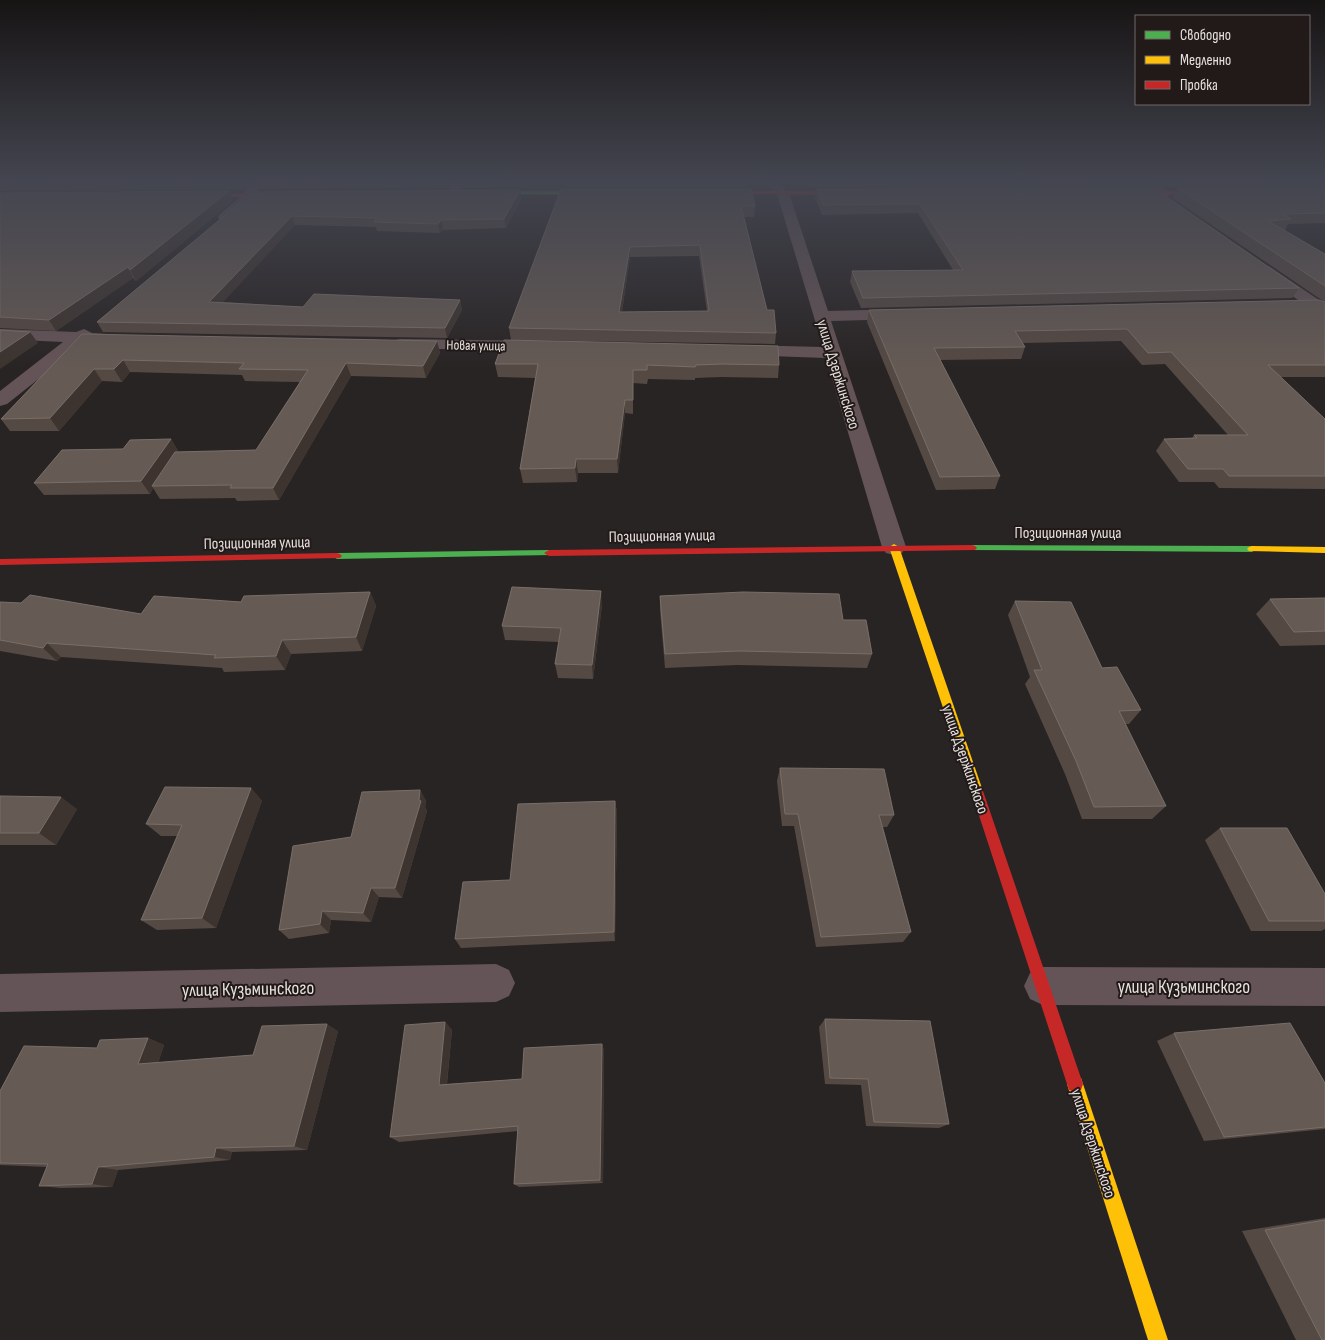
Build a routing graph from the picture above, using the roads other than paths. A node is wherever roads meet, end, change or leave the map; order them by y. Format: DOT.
graph roads {
  1 [pos="796,244"];
  2 [pos="1251,260"];
  3 [pos="1285,306"];
  4 [pos="1320,308"];
  5 [pos="919,314"];
  6 [pos="821,316"];
  7 [pos="101,320"];
  8 [pos="0,334"];
  9 [pos="79,339"];
  10 [pos="128,339"];
  11 [pos="388,344"];
  12 [pos="557,346"];
  13 [pos="725,350"];
  14 [pos="832,353"];
  15 [pos="0,400"];
  16 [pos="894,547"];
  17 [pos="1325,550"];
  18 [pos="0,562"];
  19 [pos="496,983"];
  20 [pos="1043,986"];
  21 [pos="1325,987"];
  22 [pos="0,993"];
  23 [pos="1158,1340"];
  1 -- 6 [label="street, улица Дзержинского"];
  2 -- 4 [label="street"];
  3 -- 4 [label="street"];
  5 -- 6 [label="street"];
  6 -- 14 [label="street, улица Дзержинского"];
  7 -- 9 [label="street"];
  8 -- 9 [label="street"];
  9 -- 10 [label="street"];
  9 -- 15 [label="street"];
  11 -- 12 [label="street, Новая улица"];
  13 -- 14 [label="street"];
  14 -- 16 [label="street, улица Дзержинского"];
  16 -- 17 [label="street, Позиционная улица"];
  16 -- 18 [label="street, Позиционная улица"];
  16 -- 20 [label="street, улица Дзержинского"];
  19 -- 22 [label="street, улица Кузьминского"];
  20 -- 21 [label="street, улица Кузьминского"];
  20 -- 23 [label="street, улица Дзержинского"];
}
